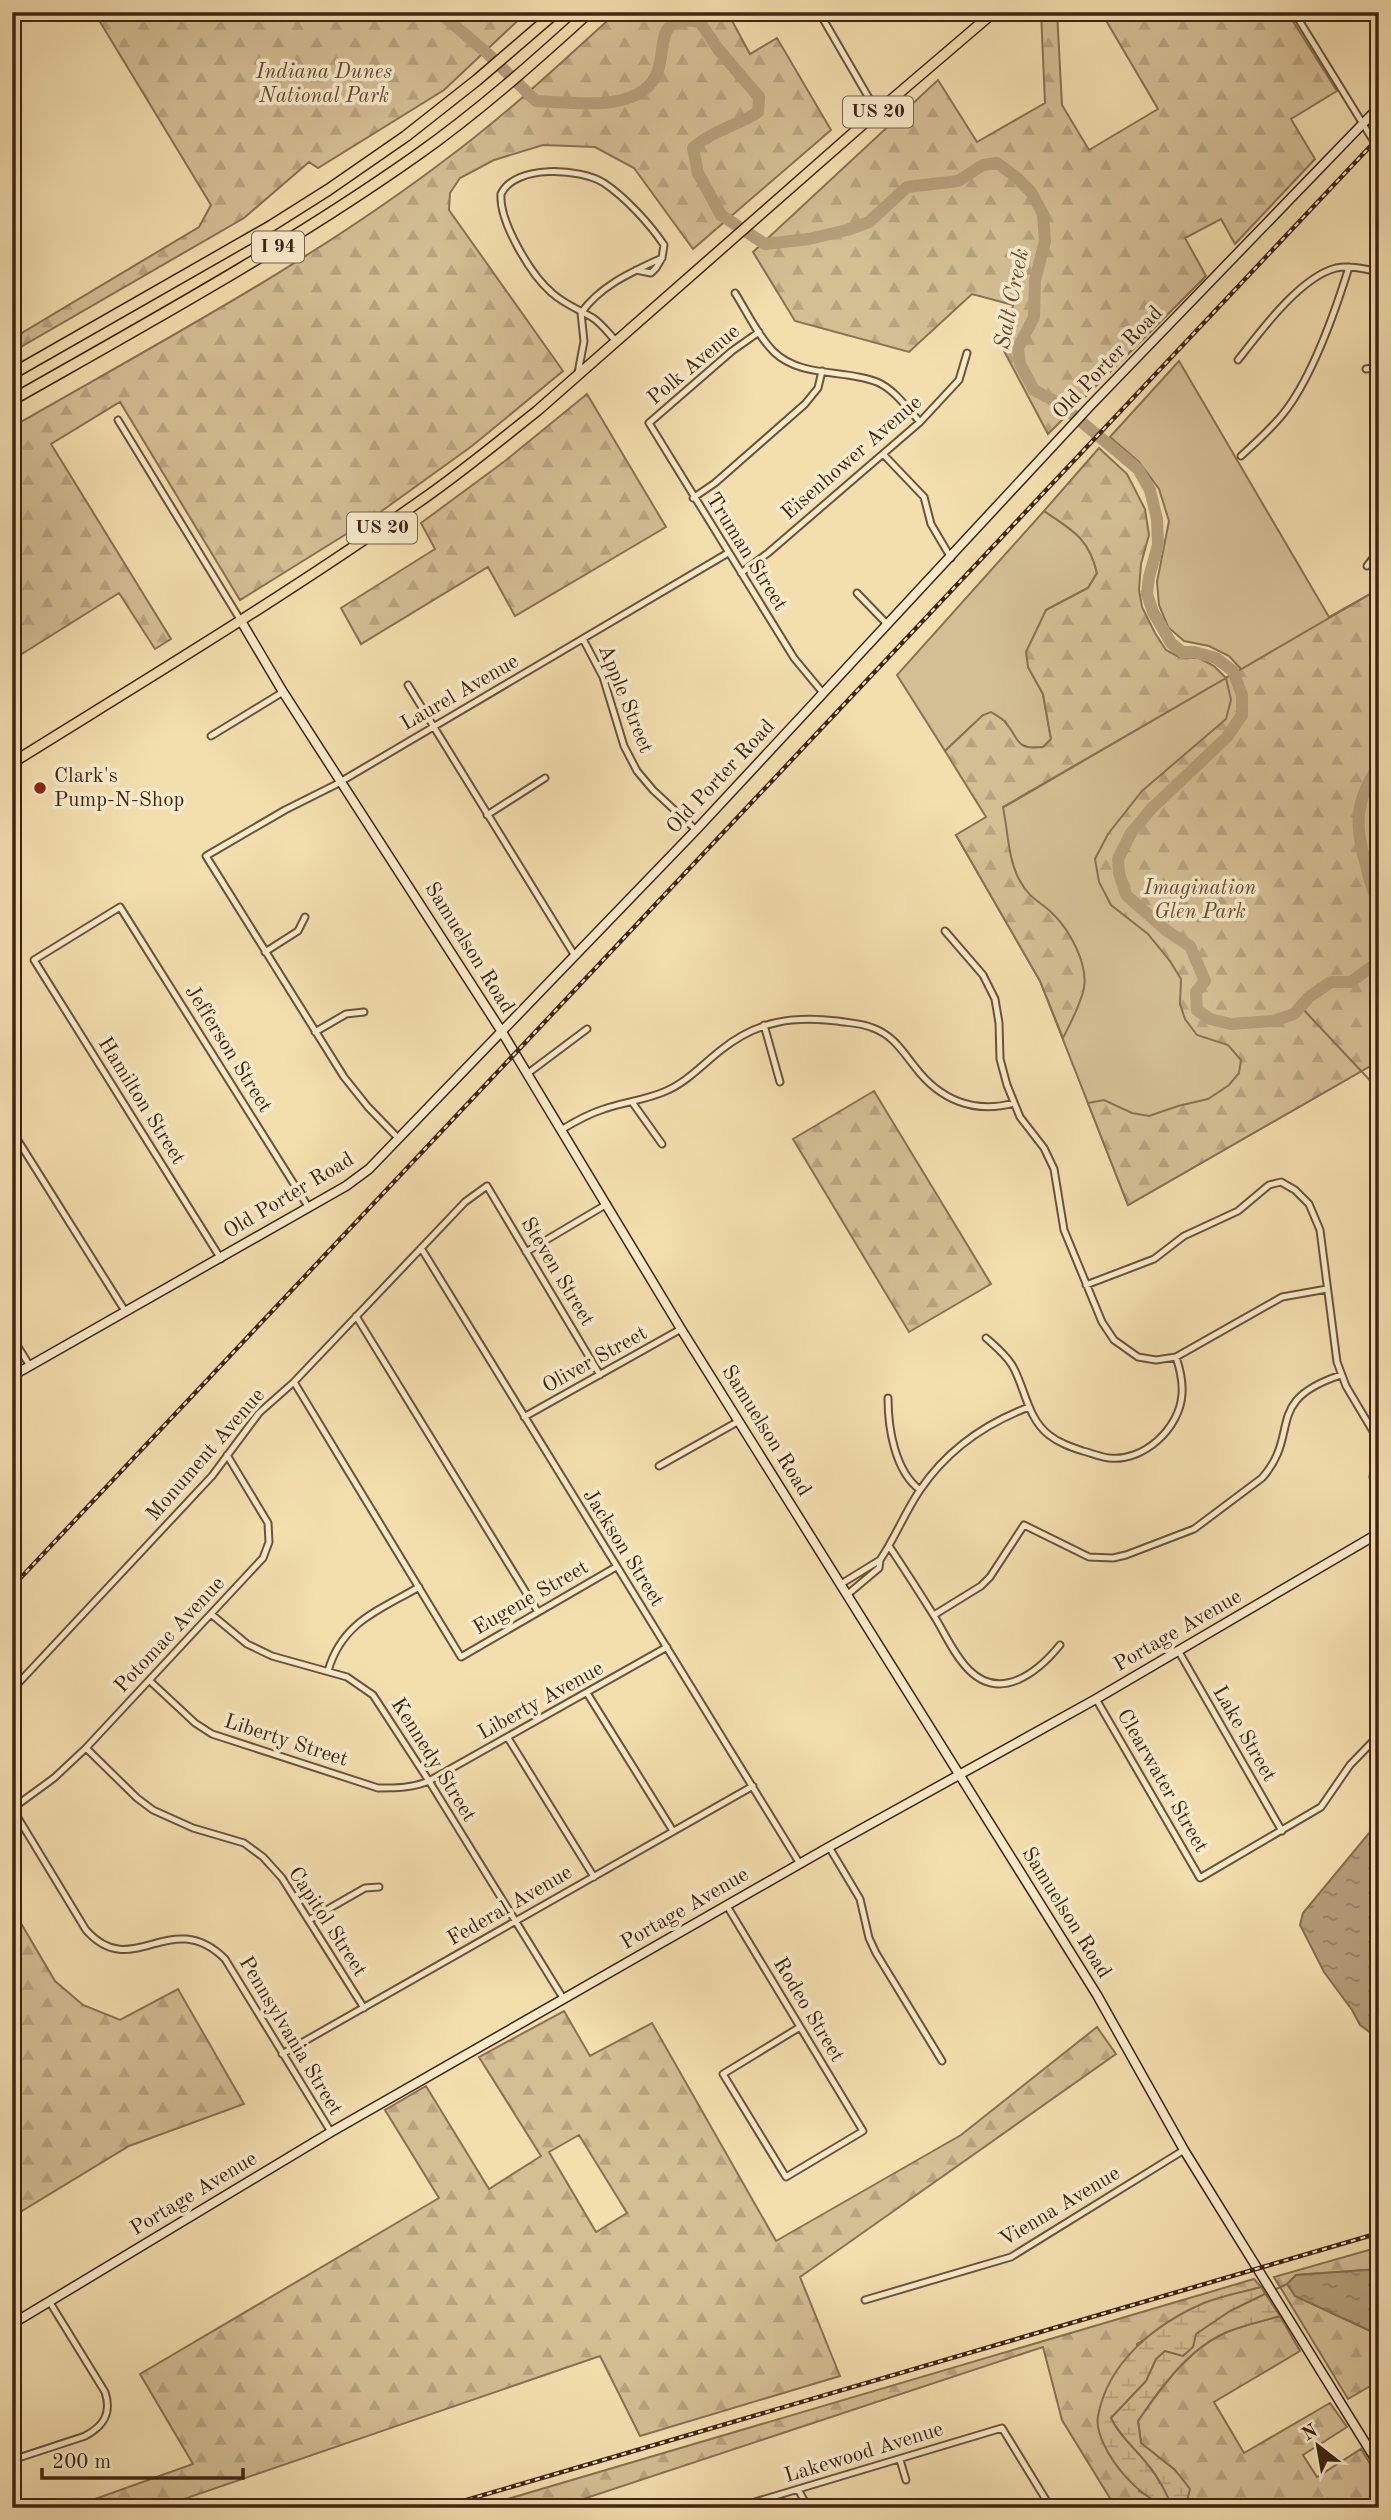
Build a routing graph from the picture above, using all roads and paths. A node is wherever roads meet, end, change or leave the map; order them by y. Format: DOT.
graph roads {
  1 [pos="556,12"];
  2 [pos="589,12"];
  3 [pos="820,12"];
  4 [pos="994,12"];
  5 [pos="1294,12"];
  6 [pos="1379,107"];
  7 [pos="877,112"];
  8 [pos="1362,124"];
  9 [pos="1379,150"];
  10 [pos="1349,267"];
  11 [pos="1379,272"];
  12 [pos="736,293"];
  13 [pos="581,313"];
  14 [pos="759,332"];
  15 [pos="616,341"];
  16 [pos="967,353"];
  17 [pos="1238,360"];
  18 [pos="1379,367"];
  19 [pos="1366,369"];
  20 [pos="822,371"];
  21 [pos="12,374"];
  22 [pos="578,374"];
  23 [pos="12,400"];
  24 [pos="118,420"];
  25 [pos="920,422"];
  26 [pos="649,423"];
  27 [pos="883,454"];
  28 [pos="1241,456"];
  29 [pos="693,498"];
  30 [pos="1379,550"];
  31 [pos="727,553"];
  32 [pos="951,558"];
  33 [pos="1367,565"];
  34 [pos="741,573"];
  35 [pos="857,593"];
  36 [pos="240,621"];
  37 [pos="887,624"];
  38 [pos="583,639"];
  39 [pos="408,685"];
  40 [pos="283,692"];
  41 [pos="823,693"];
  42 [pos="433,726"];
  43 [pos="211,736"];
  44 [pos="12,763"];
  45 [pos="545,778"];
  46 [pos="341,781"];
  47 [pos="487,815"];
  48 [pos="696,830"];
  49 [pos="120,906"];
  50 [pos="305,917"];
  51 [pos="945,931"];
  52 [pos="265,952"];
  53 [pos="575,956"];
  54 [pos="364,1012"];
  55 [pos="764,1025"];
  56 [pos="587,1029"];
  57 [pos="315,1032"];
  58 [pos="502,1032"];
  59 [pos="527,1074"];
  60 [pos="780,1082"];
  61 [pos="632,1102"];
  62 [pos="1014,1104"];
  63 [pos="561,1130"];
  64 [pos="12,1131"];
  65 [pos="398,1138"];
  66 [pos="662,1144"];
  67 [pos="487,1186"];
  68 [pos="607,1204"];
  69 [pos="309,1208"];
  70 [pos="421,1248"];
  71 [pos="526,1251"];
  72 [pos="221,1259"];
  73 [pos="1086,1285"];
  74 [pos="1327,1289"];
  75 [pos="125,1311"];
  76 [pos="356,1316"];
  77 [pos="681,1329"];
  78 [pos="12,1337"];
  79 [pos="986,1338"];
  80 [pos="1176,1357"];
  81 [pos="30,1366"];
  82 [pos="600,1375"];
  83 [pos="12,1376"];
  84 [pos="1341,1376"];
  85 [pos="294,1382"];
  86 [pos="888,1398"];
  87 [pos="1029,1407"];
  88 [pos="523,1417"];
  89 [pos="739,1421"];
  90 [pos="227,1455"];
  91 [pos="659,1466"];
  92 [pos="920,1490"];
  93 [pos="1379,1502"];
  94 [pos="1379,1533"];
  95 [pos="889,1546"];
  96 [pos="880,1560"];
  97 [pos="616,1567"];
  98 [pos="841,1584"];
  99 [pos="419,1587"];
  100 [pos="848,1594"];
  101 [pos="538,1612"];
  102 [pos="211,1614"];
  103 [pos="934,1615"];
  104 [pos="1060,1645"];
  105 [pos="667,1647"];
  106 [pos="1179,1652"];
  107 [pos="328,1671"];
  108 [pos="150,1681"];
  109 [pos="12,1690"];
  110 [pos="587,1693"];
  111 [pos="1096,1699"];
  112 [pos="1379,1735"];
  113 [pos="508,1738"];
  114 [pos="86,1748"];
  115 [pos="961,1776"];
  116 [pos="429,1781"];
  117 [pos="752,1786"];
  118 [pos="12,1808"];
  119 [pos="673,1831"];
  120 [pos="1282,1831"];
  121 [pos="829,1847"];
  122 [pos="800,1864"];
  123 [pos="594,1877"];
  124 [pos="379,1887"];
  125 [pos="727,1906"];
  126 [pos="309,1920"];
  127 [pos="515,1922"];
  128 [pos="564,1998"];
  129 [pos="364,2008"];
  130 [pos="800,2027"];
  131 [pos="282,2054"];
  132 [pos="942,2061"];
  133 [pos="331,2132"];
  134 [pos="1184,2150"];
  135 [pos="865,2300"];
  136 [pos="49,2301"];
  137 [pos="12,2324"];
  138 [pos="12,2460"];
  139 [pos="900,2460"];
  140 [pos="1379,2465"];
  141 [pos="906,2480"];
  142 [pos="799,2489"];
  143 [pos="1050,2506"];
  144 [pos="735,2508"];
  145 [pos="808,2508"];
  146 [pos="1041,2508"];
  1 -- 21 [label="highway, I 94"];
  2 -- 23 [label="highway, I 94"];
  3 -- 7 [label="street"];
  4 -- 7 [label="main road, US 20"];
  5 -- 8 [label="street"];
  6 -- 8 [label="street, Old Porter Road"];
  7 -- 15 [label="main road, US 20"];
  8 -- 9 [label="street"];
  8 -- 32 [label="street, Old Porter Road"];
  10 -- 11 [label="street"];
  10 -- 17 [label="street"];
  10 -- 28 [label="street"];
  12 -- 14 [label="street"];
  13 -- 13 [label="street"];
  13 -- 15 [label="street"];
  13 -- 22 [label="street"];
  14 -- 20 [label="street"];
  14 -- 26 [label="street, Polk Avenue"];
  15 -- 22 [label="main road, US 20"];
  16 -- 25 [label="street, Eisenhower Avenue"];
  18 -- 19 [label="street"];
  20 -- 25 [label="street"];
  20 -- 29 [label="street"];
  22 -- 36 [label="main road, US 20"];
  24 -- 36 [label="street, Samuelson Road"];
  25 -- 27 [label="street, Eisenhower Avenue"];
  26 -- 29 [label="street, Truman Street"];
  27 -- 32 [label="street"];
  27 -- 34 [label="street, Eisenhower Avenue"];
  29 -- 31 [label="street, Truman Street"];
  30 -- 33 [label="street"];
  31 -- 34 [label="street, Truman Street"];
  31 -- 38 [label="street, Laurel Avenue"];
  32 -- 37 [label="street, Old Porter Road"];
  34 -- 41 [label="street, Truman Street"];
  35 -- 37 [label="street"];
  36 -- 40 [label="street, Samuelson Road"];
  36 -- 44 [label="main road, US 20"];
  37 -- 41 [label="street, Old Porter Road"];
  38 -- 42 [label="street, Laurel Avenue"];
  38 -- 48 [label="street, Apple Street"];
  39 -- 42 [label="street"];
  40 -- 43 [label="street"];
  40 -- 46 [label="street, Samuelson Road"];
  41 -- 48 [label="street, Old Porter Road"];
  42 -- 46 [label="street, Laurel Avenue"];
  42 -- 47 [label="street"];
  45 -- 47 [label="street"];
  46 -- 52 [label="street, Laurel Avenue"];
  46 -- 58 [label="street, Samuelson Road"];
  47 -- 53 [label="street"];
  48 -- 53 [label="street, Old Porter Road"];
  49 -- 69 [label="street, Jefferson Street"];
  49 -- 72 [label="street, Hamilton Street"];
  50 -- 52 [label="street"];
  51 -- 62 [label="street"];
  52 -- 57 [label="street"];
  53 -- 58 [label="street, Old Porter Road"];
  54 -- 57 [label="street"];
  55 -- 60 [label="street"];
  55 -- 61 [label="street"];
  55 -- 62 [label="street"];
  56 -- 59 [label="street"];
  57 -- 65 [label="street"];
  58 -- 59 [label="street, Samuelson Road"];
  58 -- 65 [label="street, Old Porter Road"];
  59 -- 63 [label="street, Samuelson Road"];
  61 -- 63 [label="street"];
  61 -- 66 [label="street"];
  62 -- 73 [label="street"];
  63 -- 68 [label="street, Samuelson Road"];
  64 -- 75 [label="street"];
  65 -- 69 [label="street, Old Porter Road"];
  67 -- 70 [label="street, Monument Avenue"];
  67 -- 71 [label="street, Steven Street"];
  68 -- 71 [label="street"];
  68 -- 77 [label="street, Samuelson Road"];
  69 -- 72 [label="street, Old Porter Road"];
  70 -- 76 [label="street, Monument Avenue"];
  70 -- 88 [label="street, Jackson Street"];
  71 -- 82 [label="street, Steven Street"];
  72 -- 75 [label="street, Old Porter Road"];
  73 -- 74 [label="street"];
  73 -- 80 [label="street"];
  74 -- 80 [label="street"];
  74 -- 84 [label="street"];
  75 -- 81 [label="street, Old Porter Road"];
  76 -- 85 [label="street, Monument Avenue"];
  76 -- 101 [label="street"];
  77 -- 82 [label="street, Oliver Street"];
  77 -- 89 [label="street, Samuelson Road"];
  78 -- 81 [label="street"];
  79 -- 87 [label="street"];
  80 -- 87 [label="street"];
  81 -- 83 [label="street, Old Porter Road"];
  82 -- 88 [label="street, Oliver Street"];
  84 -- 93 [label="street"];
  84 -- 103 [label="street"];
  85 -- 90 [label="street, Monument Avenue"];
  85 -- 99 [label="street"];
  86 -- 92 [label="street"];
  87 -- 92 [label="street"];
  88 -- 97 [label="street, Jackson Street"];
  89 -- 91 [label="street"];
  89 -- 98 [label="street, Samuelson Road"];
  90 -- 102 [label="street, Potomac Avenue"];
  90 -- 109 [label="street, Monument Avenue"];
  92 -- 95 [label="street"];
  94 -- 106 [label="street, Portage Avenue"];
  95 -- 96 [label="street"];
  95 -- 103 [label="street"];
  96 -- 98 [label="street"];
  96 -- 100 [label="street"];
  97 -- 101 [label="street, Eugene Street"];
  97 -- 105 [label="street, Jackson Street"];
  98 -- 100 [label="street, Samuelson Road"];
  99 -- 101 [label="street, Eugene Street"];
  99 -- 107 [label="street"];
  100 -- 115 [label="street, Samuelson Road"];
  102 -- 107 [label="street, Kennedy Street"];
  102 -- 108 [label="street, Potomac Avenue"];
  103 -- 104 [label="street"];
  105 -- 110 [label="street, Liberty Avenue"];
  105 -- 117 [label="street, Jackson Street"];
  106 -- 111 [label="street, Portage Avenue"];
  106 -- 120 [label="street, Lake Street"];
  107 -- 116 [label="street, Kennedy Street"];
  108 -- 114 [label="street, Potomac Avenue"];
  108 -- 116 [label="street, Liberty Street"];
  110 -- 113 [label="street, Liberty Avenue"];
  110 -- 119 [label="street"];
  111 -- 115 [label="street, Portage Avenue"];
  111 -- 120 [label="street, Clearwater Street"];
  112 -- 120 [label="street"];
  113 -- 116 [label="street, Liberty Avenue"];
  113 -- 123 [label="street"];
  114 -- 118 [label="street, Potomac Avenue"];
  114 -- 126 [label="street, Capitol Street"];
  115 -- 121 [label="street, Portage Avenue"];
  115 -- 134 [label="street, Samuelson Road"];
  116 -- 127 [label="street, Kennedy Street"];
  117 -- 119 [label="street, Federal Avenue"];
  117 -- 122 [label="street, Jackson Street"];
  118 -- 131 [label="street, Pennsylvania Street"];
  119 -- 123 [label="street, Federal Avenue"];
  121 -- 122 [label="street, Portage Avenue"];
  121 -- 132 [label="street"];
  122 -- 125 [label="street, Portage Avenue"];
  123 -- 127 [label="street, Federal Avenue"];
  124 -- 126 [label="street"];
  125 -- 128 [label="street, Portage Avenue"];
  125 -- 130 [label="street, Rodeo Street"];
  126 -- 129 [label="street, Capitol Street"];
  127 -- 128 [label="street, Kennedy Street"];
  127 -- 129 [label="street, Federal Avenue"];
  128 -- 133 [label="street, Portage Avenue"];
  129 -- 131 [label="street, Federal Avenue"];
  130 -- 130 [label="street, Rodeo Street"];
  131 -- 133 [label="street, Pennsylvania Street"];
  133 -- 136 [label="street, Portage Avenue"];
  134 -- 135 [label="street, Vienna Avenue"];
  134 -- 140 [label="street, Samuelson Road"];
  136 -- 137 [label="street, Portage Avenue"];
  136 -- 138 [label="street"];
  139 -- 141 [label="street"];
  139 -- 142 [label="street, Lakewood Avenue"];
  139 -- 143 [label="street, Lakewood Avenue"];
  142 -- 144 [label="street, Lakewood Avenue"];
  142 -- 145 [label="street"];
  143 -- 146 [label="street"];
}
